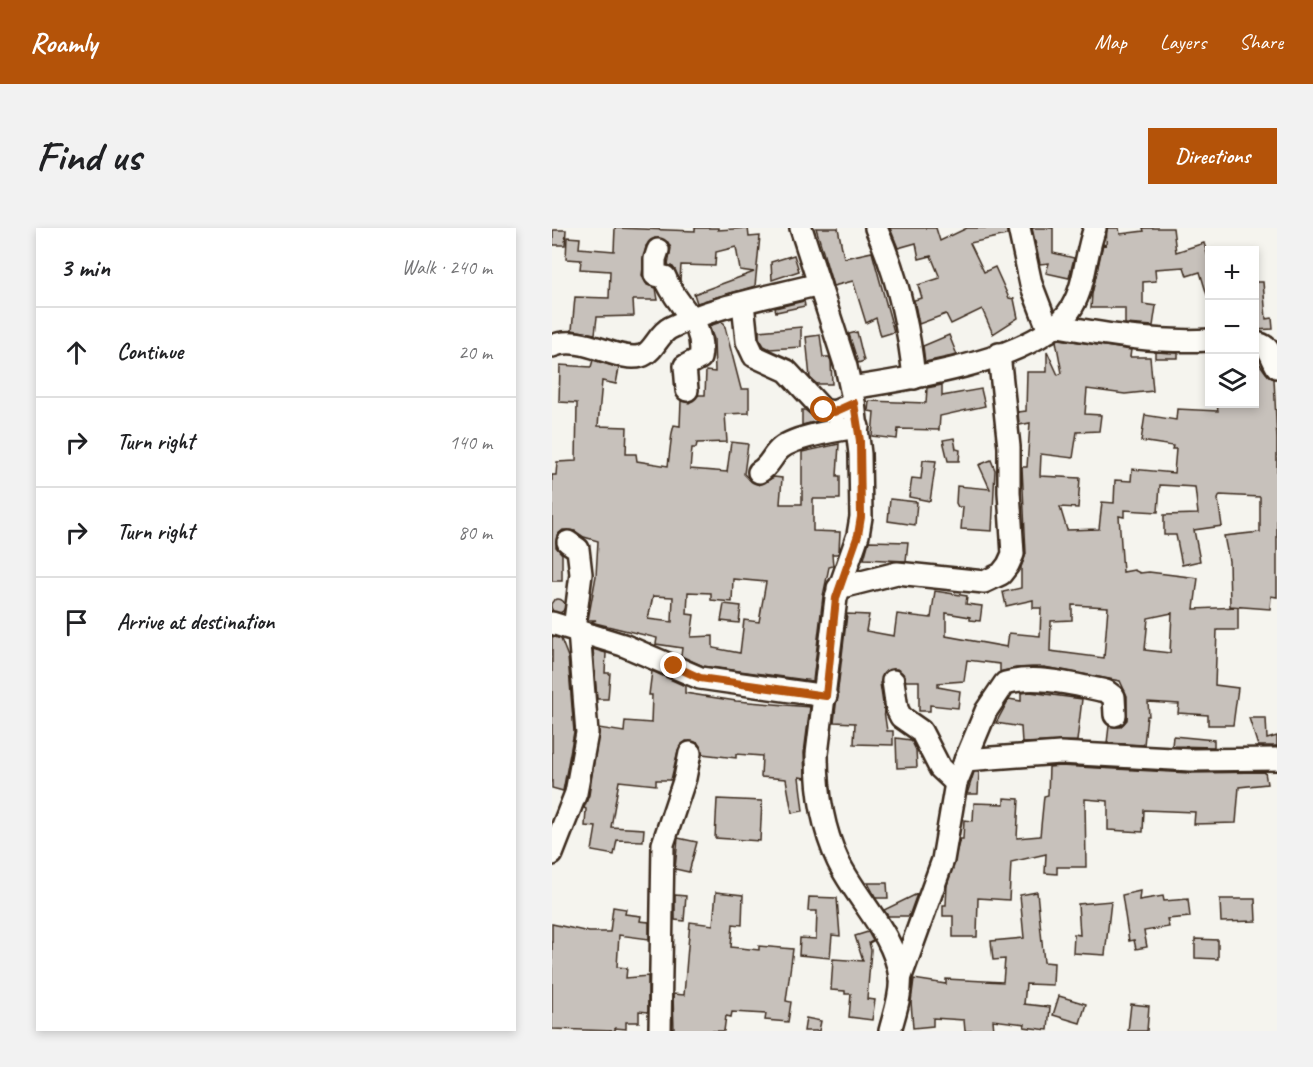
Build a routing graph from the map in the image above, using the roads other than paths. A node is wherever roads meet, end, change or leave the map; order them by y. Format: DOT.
graph roads {
  1 [pos="801,228"];
  2 [pos="876,228"];
  3 [pos="1019,228"];
  4 [pos="1095,228"];
  5 [pos="658,250"];
  6 [pos="819,284"];
  7 [pos="743,303"];
  8 [pos="693,319"];
  9 [pos="1054,328"];
  10 [pos="1277,332"];
  11 [pos="1259,334"];
  12 [pos="1205,341"];
  13 [pos="1259,344"];
  14 [pos="552,346"];
  15 [pos="999,354"];
  16 [pos="1277,367"];
  17 [pos="914,378"];
  18 [pos="687,390"];
  19 [pos="853,395"];
  20 [pos="858,427"];
  21 [pos="759,472"];
  22 [pos="568,542"];
  23 [pos="838,588"];
  24 [pos="552,623"];
  25 [pos="577,630"];
  26 [pos="893,681"];
  27 [pos="826,696"];
  28 [pos="1115,715"];
  29 [pos="690,753"];
  30 [pos="1277,759"];
  31 [pos="965,760"];
  32 [pos="956,783"];
  33 [pos="552,854"];
  34 [pos="900,979"];
  35 [pos="660,1031"];
  36 [pos="890,1031"];
  1 -- 6 [label="street"];
  2 -- 17 [label="street"];
  3 -- 9 [label="street"];
  4 -- 9 [label="street"];
  5 -- 8 [label="street"];
  6 -- 7 [label="street"];
  6 -- 19 [label="street"];
  7 -- 8 [label="street"];
  7 -- 19 [label="street"];
  8 -- 14 [label="street"];
  8 -- 18 [label="street"];
  9 -- 12 [label="street"];
  9 -- 15 [label="street"];
  10 -- 11 [label="street"];
  13 -- 16 [label="street"];
  15 -- 17 [label="street"];
  15 -- 23 [label="street"];
  17 -- 19 [label="street"];
  19 -- 20 [label="street"];
  20 -- 21 [label="street"];
  20 -- 23 [label="street"];
  22 -- 25 [label="street"];
  23 -- 27 [label="street"];
  24 -- 25 [label="street"];
  25 -- 27 [label="street"];
  25 -- 33 [label="street"];
  26 -- 32 [label="street"];
  27 -- 34 [label="street"];
  28 -- 31 [label="street"];
  29 -- 35 [label="street"];
  30 -- 31 [label="street"];
  31 -- 32 [label="street"];
  32 -- 34 [label="street"];
  34 -- 36 [label="street"];
}
